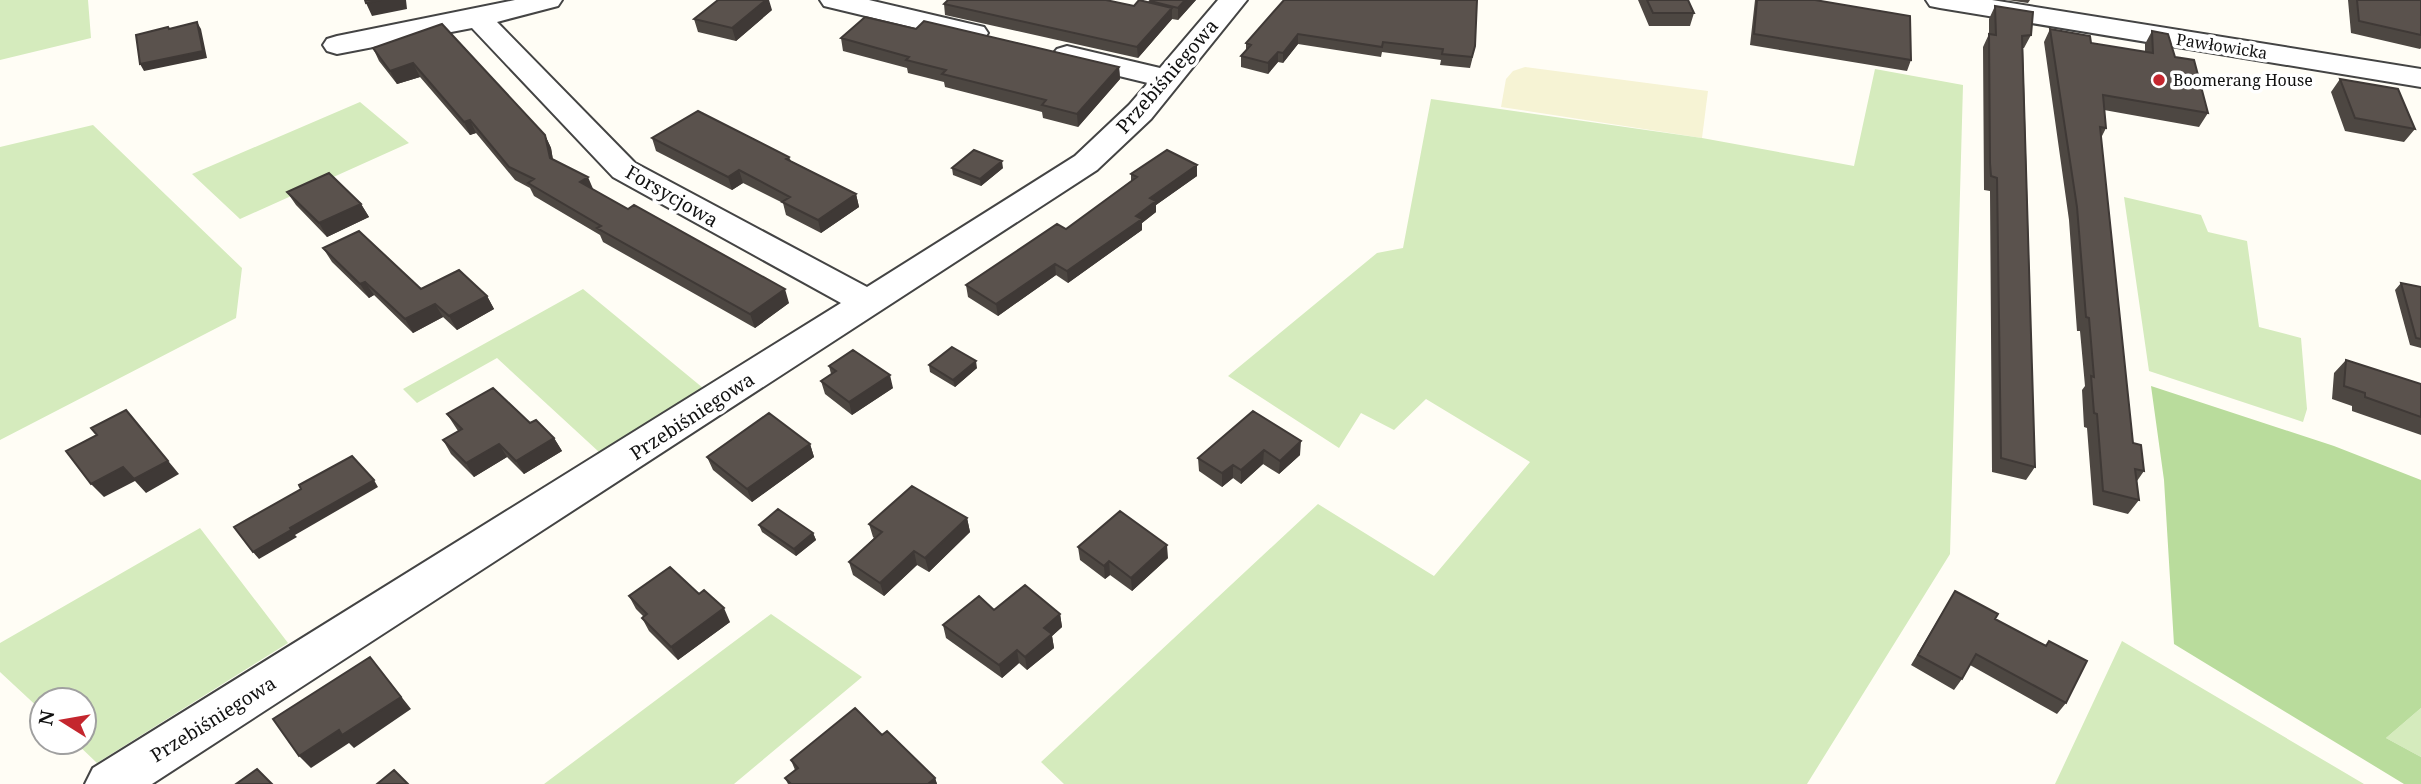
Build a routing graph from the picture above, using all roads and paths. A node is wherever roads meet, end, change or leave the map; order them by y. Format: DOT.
graph roads {
  1 [pos="548,0"];
  2 [pos="834,0"];
  3 [pos="1233,0"];
  4 [pos="1940,0"];
  5 [pos="478,18"];
  6 [pos="1001,39"];
  7 [pos="337,46"];
  8 [pos="1042,49"];
  9 [pos="2421,78"];
  10 [pos="1167,79"];
  11 [pos="869,303"];
  12 [pos="110,784"];
  1 -- 5 [label="street"];
  2 -- 6 [label="street"];
  3 -- 10 [label="street, Przebiśniegowa"];
  4 -- 9 [label="street, Pawłowicka"];
  5 -- 7 [label="street"];
  5 -- 11 [label="street, Forsycjowa"];
  8 -- 10 [label="street"];
  10 -- 11 [label="street, Przebiśniegowa"];
  11 -- 12 [label="street, Przebiśniegowa"];
}
